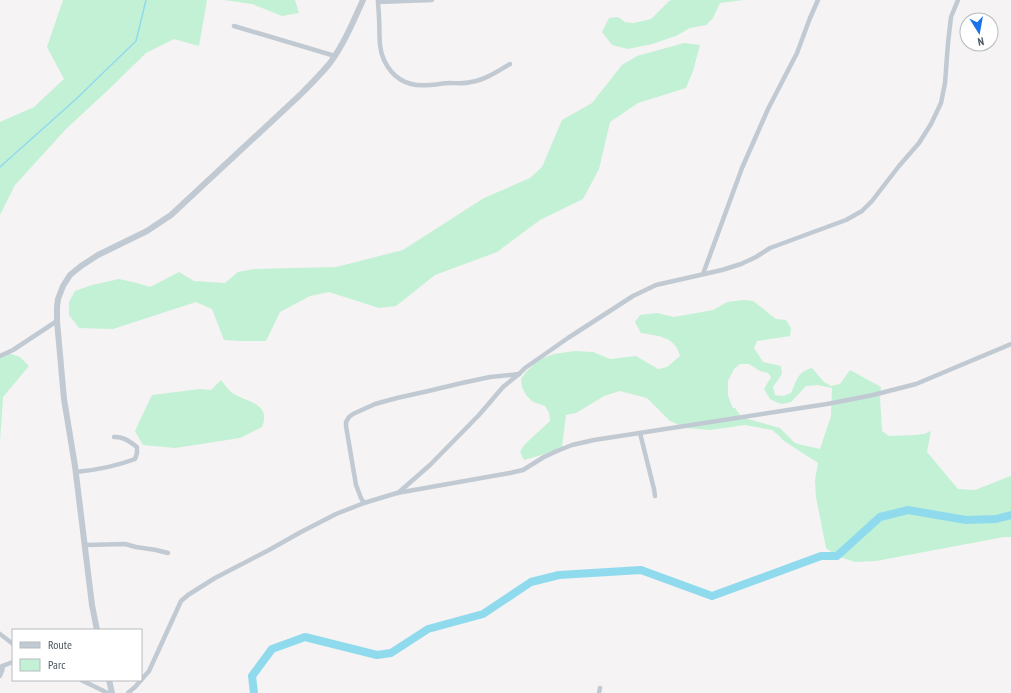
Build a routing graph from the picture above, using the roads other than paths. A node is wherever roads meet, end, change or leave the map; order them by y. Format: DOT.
graph roads {
  1 [pos="363,0"];
  2 [pos="432,0"];
  3 [pos="818,0"];
  4 [pos="958,0"];
  5 [pos="378,1"];
  6 [pos="234,26"];
  7 [pos="334,56"];
  8 [pos="510,64"];
  9 [pos="703,274"];
  10 [pos="57,321"];
  11 [pos="1011,344"];
  12 [pos="0,356"];
  13 [pos="519,374"];
  14 [pos="640,432"];
  15 [pos="114,437"];
  16 [pos="76,472"];
  17 [pos="397,493"];
  18 [pos="655,496"];
  19 [pos="364,503"];
  20 [pos="85,545"];
  21 [pos="168,553"];
  22 [pos="97,629"];
  23 [pos="0,634"];
  24 [pos="12,643"];
  25 [pos="12,662"];
  26 [pos="1,667"];
  27 [pos="0,676"];
  28 [pos="142,679"];
  29 [pos="83,681"];
  30 [pos="109,681"];
  31 [pos="140,681"];
  32 [pos="108,693"];
  33 [pos="112,693"];
  34 [pos="128,693"];
  1 -- 7 [label="street"];
  2 -- 5 [label="street"];
  3 -- 9 [label="street"];
  4 -- 9 [label="street"];
  5 -- 8 [label="street"];
  6 -- 7 [label="street"];
  7 -- 10 [label="street"];
  9 -- 13 [label="street"];
  10 -- 12 [label="street"];
  10 -- 16 [label="street"];
  11 -- 14 [label="street"];
  13 -- 17 [label="street"];
  13 -- 19 [label="street"];
  14 -- 17 [label="street"];
  14 -- 18 [label="street"];
  15 -- 16 [label="street"];
  16 -- 20 [label="street"];
  17 -- 19 [label="street"];
  19 -- 28 [label="street"];
  20 -- 21 [label="street"];
  20 -- 22 [label="street"];
  23 -- 24 [label="street"];
  25 -- 26 [label="street"];
  26 -- 27 [label="street"];
  29 -- 32 [label="street"];
  30 -- 33 [label="street"];
  31 -- 34 [label="street"];
}
